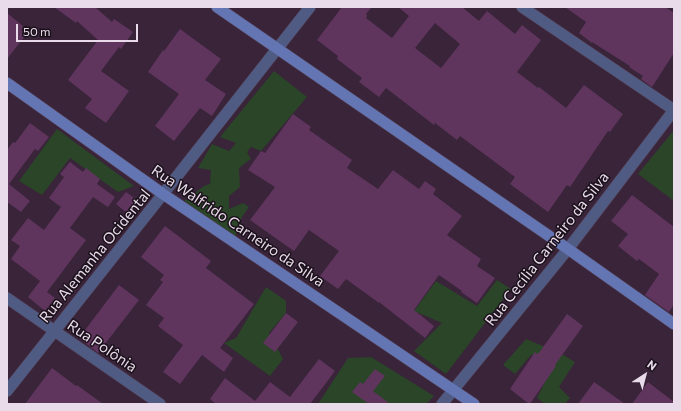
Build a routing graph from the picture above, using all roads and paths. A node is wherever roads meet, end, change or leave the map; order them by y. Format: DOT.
graph roads {
  1 [pos="217,7"];
  2 [pos="310,7"];
  3 [pos="522,7"];
  4 [pos="278,48"];
  5 [pos="7,84"];
  6 [pos="674,110"];
  7 [pos="163,194"];
  8 [pos="568,249"];
  9 [pos="7,298"];
  10 [pos="674,324"];
  11 [pos="54,331"];
  12 [pos="453,390"];
  13 [pos="7,391"];
  14 [pos="160,404"];
  15 [pos="442,404"];
  16 [pos="474,404"];
  1 -- 4 [label="main road"];
  2 -- 4 [label="street, Rua Alemanha Ocidental"];
  3 -- 6 [label="street"];
  4 -- 7 [label="street, Rua Alemanha Ocidental"];
  4 -- 8 [label="main road"];
  5 -- 7 [label="main road, Rua Walfrido Carneiro da Silva"];
  6 -- 8 [label="street, Rua Cecília Carneiro da Silva"];
  7 -- 11 [label="street, Rua Alemanha Ocidental"];
  7 -- 12 [label="main road, Rua Walfrido Carneiro da Silva"];
  8 -- 10 [label="main road"];
  8 -- 12 [label="street, Rua Cecília Carneiro da Silva"];
  9 -- 11 [label="street, Rua Polônia"];
  11 -- 13 [label="street, Rua Alemanha Ocidental"];
  11 -- 14 [label="street, Rua Polônia"];
  12 -- 15 [label="street, Rua Cecília Carneiro da Silva"];
  12 -- 16 [label="main road, Rua Walfrido Carneiro da Silva"];
}
